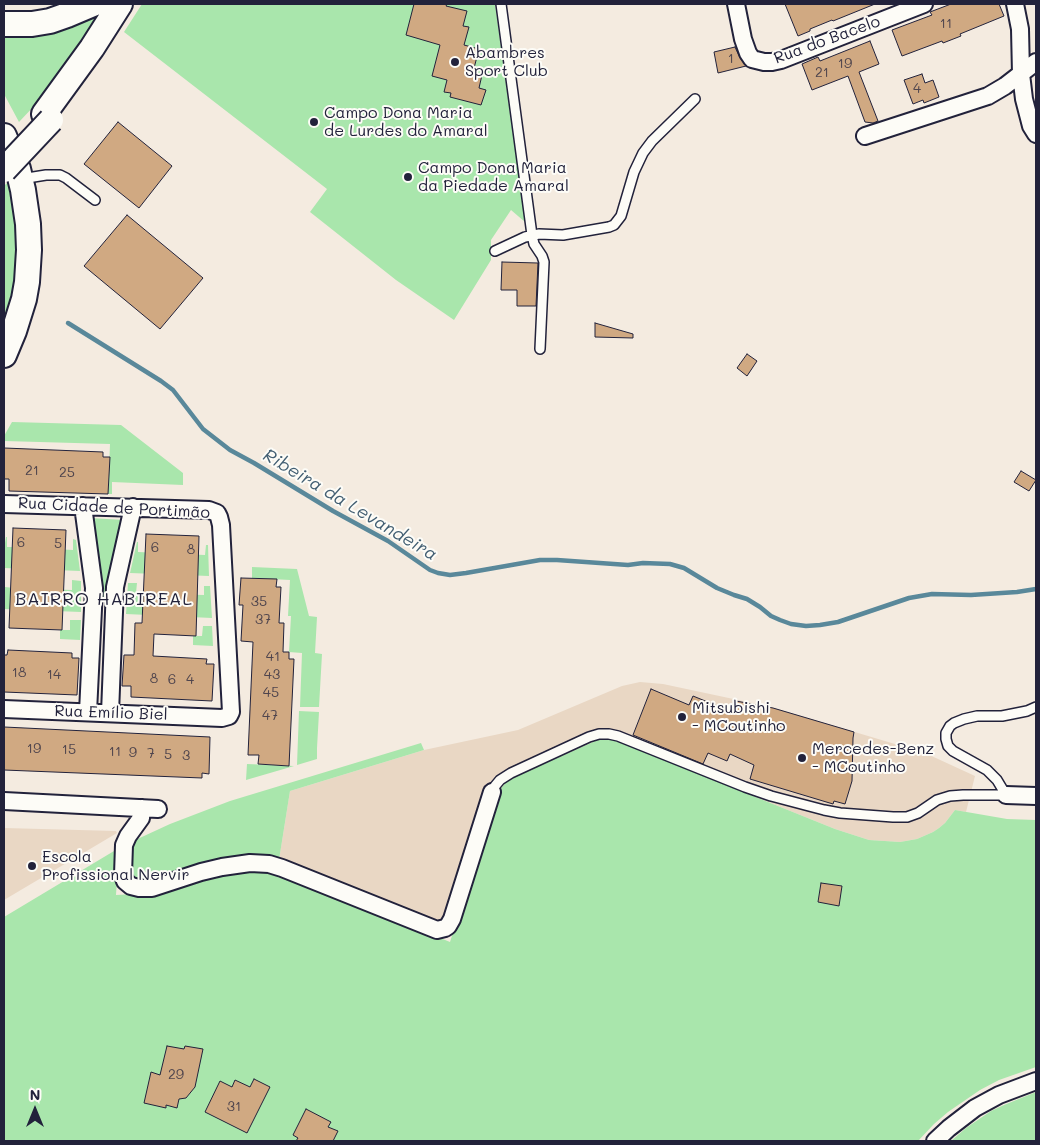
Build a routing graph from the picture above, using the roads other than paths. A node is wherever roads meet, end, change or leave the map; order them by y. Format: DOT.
graph roads {
  1 [pos="93,4"];
  2 [pos="120,4"];
  3 [pos="501,4"];
  4 [pos="736,4"];
  5 [pos="924,4"];
  6 [pos="1015,4"];
  7 [pos="4,24"];
  8 [pos="1036,62"];
  9 [pos="1021,74"];
  10 [pos="695,99"];
  11 [pos="48,117"];
  12 [pos="1036,134"];
  13 [pos="4,136"];
  14 [pos="865,136"];
  15 [pos="4,156"];
  16 [pos="12,175"];
  17 [pos="95,200"];
  18 [pos="532,236"];
  19 [pos="494,251"];
  20 [pos="540,349"];
  21 [pos="4,355"];
  22 [pos="4,504"];
  23 [pos="83,506"];
  24 [pos="133,507"];
  25 [pos="1036,707"];
  26 [pos="4,709"];
  27 [pos="88,712"];
  28 [pos="110,713"];
  29 [pos="217,718"];
  30 [pos="492,792"];
  31 [pos="1006,795"];
  32 [pos="1036,796"];
  33 [pos="4,801"];
  34 [pos="1036,1081"];
  35 [pos="936,1141"];
  1 -- 7 [label="main road"];
  2 -- 11 [label="main road"];
  3 -- 18 [label="lane"];
  4 -- 5 [label="street, Rua do Bacelo"];
  6 -- 9 [label="street"];
  8 -- 9 [label="street"];
  9 -- 12 [label="street"];
  9 -- 14 [label="street"];
  10 -- 18 [label="lane"];
  11 -- 15 [label="main road"];
  11 -- 16 [label="main road, bridge"];
  13 -- 16 [label="main road"];
  16 -- 17 [label="lane"];
  16 -- 21 [label="main road"];
  18 -- 19 [label="lane"];
  18 -- 20 [label="lane"];
  22 -- 23 [label="street, Rua Cidade de Portimão"];
  23 -- 24 [label="street, Rua Cidade de Portimão"];
  23 -- 27 [label="street"];
  24 -- 28 [label="street"];
  24 -- 29 [label="street, Rua Cidade de Portimão"];
  25 -- 31 [label="lane"];
  26 -- 27 [label="street, Rua Emílio Biel"];
  27 -- 28 [label="street, Rua Emílio Biel"];
  28 -- 29 [label="street, Rua Emílio Biel"];
  30 -- 31 [label="lane"];
  30 -- 33 [label="street"];
  31 -- 32 [label="street"];
  34 -- 35 [label="street"];
}
